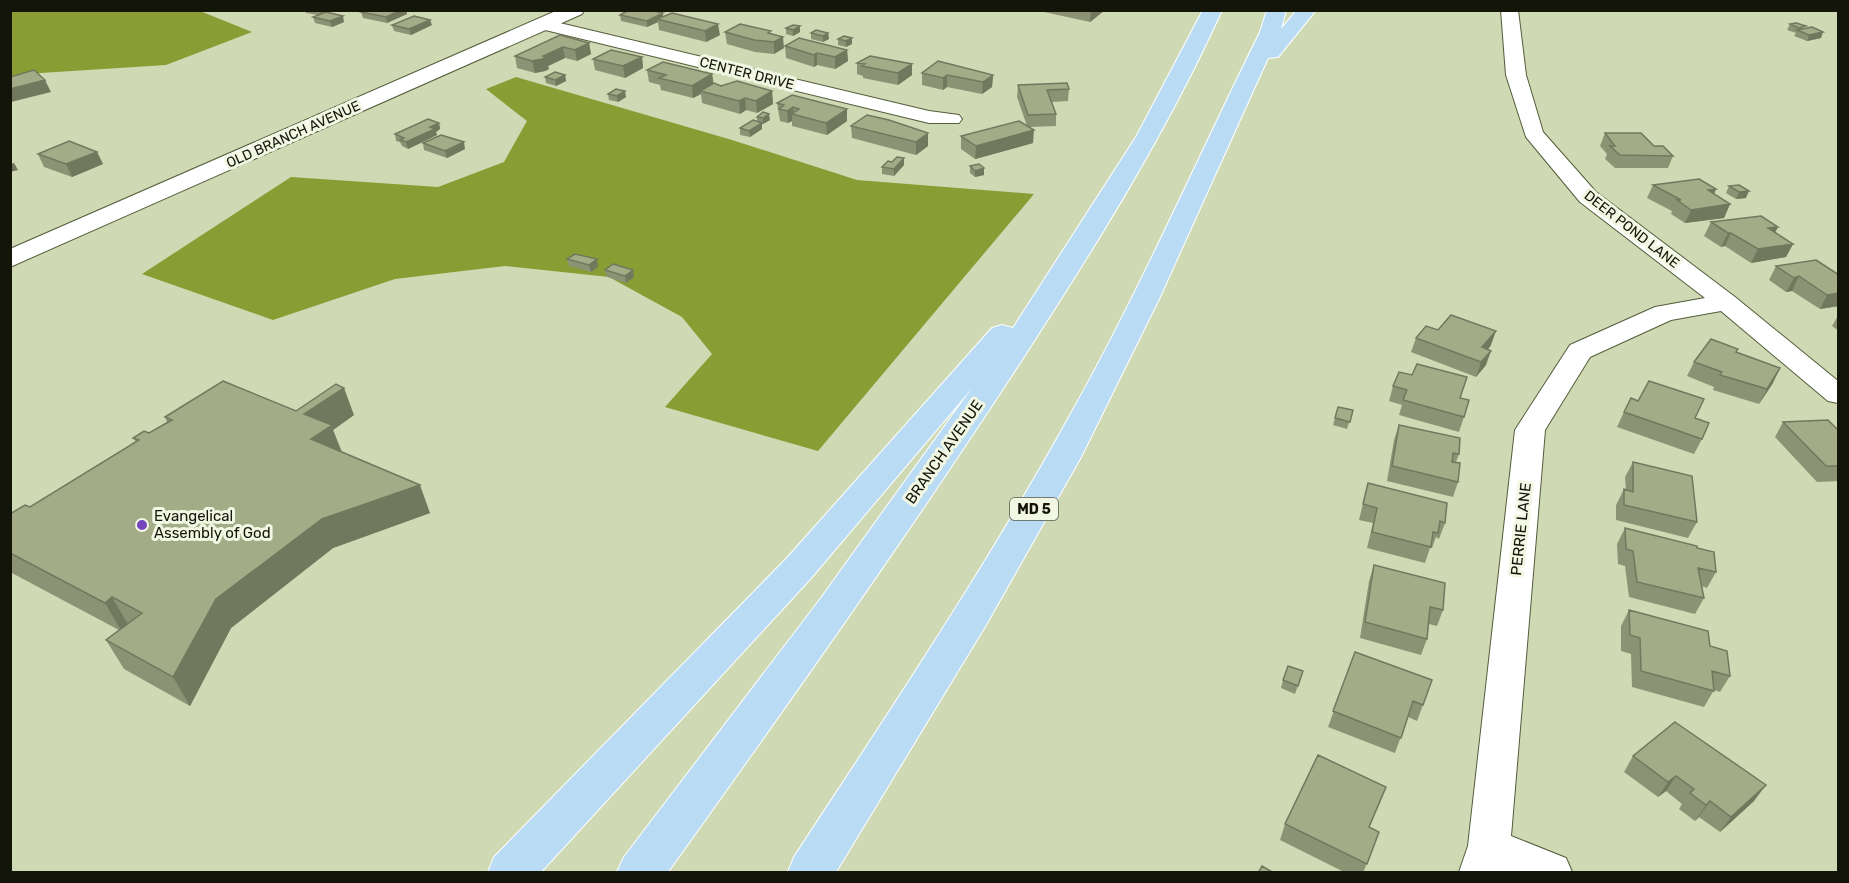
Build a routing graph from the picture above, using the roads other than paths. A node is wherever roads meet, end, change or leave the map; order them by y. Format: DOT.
graph roads {
  1 [pos="575,10"];
  2 [pos="1191,10"];
  3 [pos="1213,10"];
  4 [pos="1277,10"];
  5 [pos="1307,10"];
  6 [pos="1509,10"];
  7 [pos="543,24"];
  8 [pos="1174,88"];
  9 [pos="1242,90"];
  10 [pos="952,119"];
  11 [pos="1092,231"];
  12 [pos="10,259"];
  13 [pos="1726,303"];
  14 [pos="1839,395"];
  15 [pos="1485,859"];
  16 [pos="511,873"];
  17 [pos="641,873"];
  18 [pos="811,873"];
  19 [pos="1551,873"];
  1 -- 7 [label="street, OLD BRANCH AVENUE"];
  2 -- 8 [label="highway"];
  3 -- 8 [label="highway, BRANCH AVENUE"];
  4 -- 9 [label="highway, MD 5"];
  5 -- 9 [label="highway"];
  6 -- 13 [label="street, DEER POND LANE"];
  7 -- 10 [label="street, CENTER DRIVE"];
  7 -- 12 [label="street, OLD BRANCH AVENUE"];
  8 -- 11 [label="highway, BRANCH AVENUE"];
  9 -- 18 [label="highway, MD 5"];
  11 -- 16 [label="highway"];
  11 -- 17 [label="highway, BRANCH AVENUE"];
  13 -- 14 [label="street, DEER POND LANE"];
  13 -- 15 [label="street, PERRIE LANE"];
  15 -- 19 [label="street"];
}
